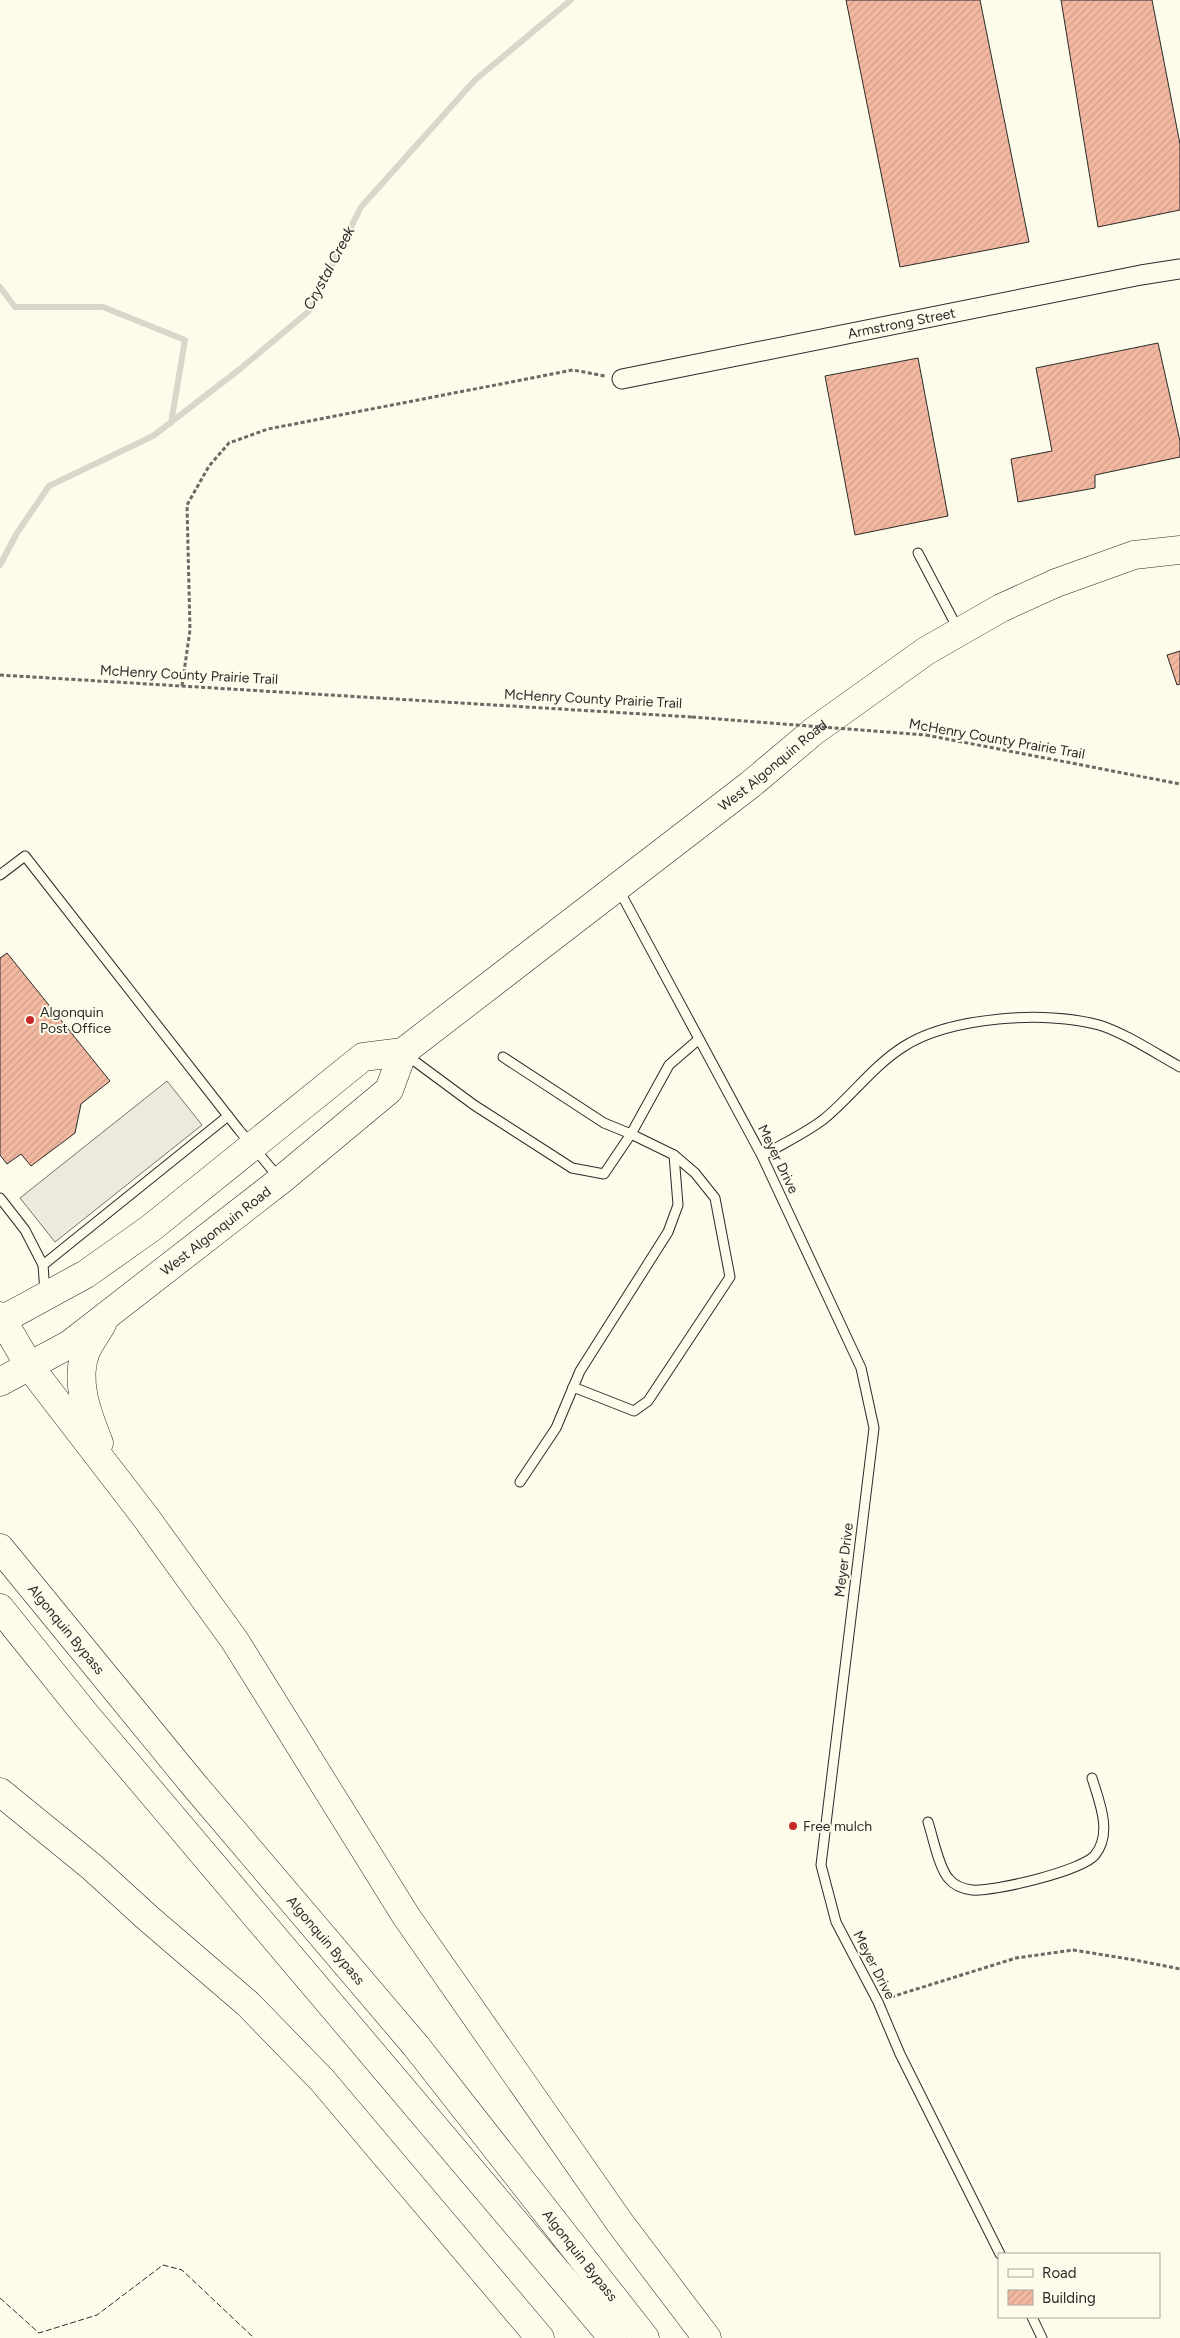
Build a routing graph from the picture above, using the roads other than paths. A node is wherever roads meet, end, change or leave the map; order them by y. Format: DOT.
graph roads {
  1 [pos="1180,269"];
  2 [pos="622,379"];
  3 [pos="1180,550"];
  4 [pos="918,553"];
  5 [pos="959,631"];
  6 [pos="0,875"];
  7 [pos="617,888"];
  8 [pos="699,1039"];
  9 [pos="403,1052"];
  10 [pos="503,1056"];
  11 [pos="1180,1067"];
  12 [pos="228,1116"];
  13 [pos="630,1134"];
  14 [pos="253,1147"];
  15 [pos="674,1155"];
  16 [pos="762,1156"];
  17 [pos="281,1180"];
  18 [pos="0,1198"];
  19 [pos="43,1265"];
  20 [pos="45,1297"];
  21 [pos="106,1316"];
  22 [pos="1,1319"];
  23 [pos="30,1367"];
  24 [pos="0,1382"];
  25 [pos="573,1387"];
  26 [pos="112,1474"];
  27 [pos="520,1482"];
  28 [pos="0,1548"];
  29 [pos="0,1608"];
  30 [pos="1092,1778"];
  31 [pos="0,1792"];
  32 [pos="0,1815"];
  33 [pos="928,1822"];
  34 [pos="149,1919"];
  35 [pos="1000,2253"];
  36 [pos="1032,2318"];
  37 [pos="540,2338"];
  38 [pos="613,2338"];
  39 [pos="645,2338"];
  40 [pos="707,2338"];
  41 [pos="1042,2338"];
  1 -- 2 [label="street, Armstrong Street"];
  3 -- 5 [label="main road, West Algonquin Road"];
  4 -- 5 [label="lane"];
  5 -- 7 [label="main road, West Algonquin Road"];
  6 -- 12 [label="lane"];
  7 -- 8 [label="lane, Meyer Drive"];
  7 -- 9 [label="main road, West Algonquin Road"];
  8 -- 13 [label="lane"];
  8 -- 16 [label="lane, Meyer Drive"];
  9 -- 13 [label="lane"];
  9 -- 14 [label="main road"];
  9 -- 17 [label="main road, West Algonquin Road"];
  10 -- 13 [label="lane"];
  11 -- 16 [label="lane"];
  12 -- 14 [label="lane"];
  12 -- 19 [label="lane"];
  13 -- 15 [label="lane"];
  14 -- 17 [label="lane"];
  14 -- 20 [label="main road"];
  15 -- 25 [label="lane"];
  15 -- 25 [label="lane"];
  16 -- 35 [label="lane, Meyer Drive"];
  17 -- 21 [label="main road, West Algonquin Road"];
  18 -- 19 [label="lane"];
  19 -- 20 [label="lane"];
  20 -- 22 [label="main road"];
  21 -- 23 [label="main road, West Algonquin Road"];
  21 -- 26 [label="main road"];
  22 -- 23 [label="main road"];
  23 -- 24 [label="main road, West Algonquin Road"];
  23 -- 26 [label="main road"];
  25 -- 27 [label="lane"];
  26 -- 40 [label="main road"];
  28 -- 39 [label="main road, Algonquin Bypass"];
  29 -- 38 [label="main road, Algonquin Bypass"];
  30 -- 33 [label="lane"];
  31 -- 34 [label="main road"];
  32 -- 34 [label="main road"];
  34 -- 37 [label="main road"];
  36 -- 41 [label="lane"];
}
